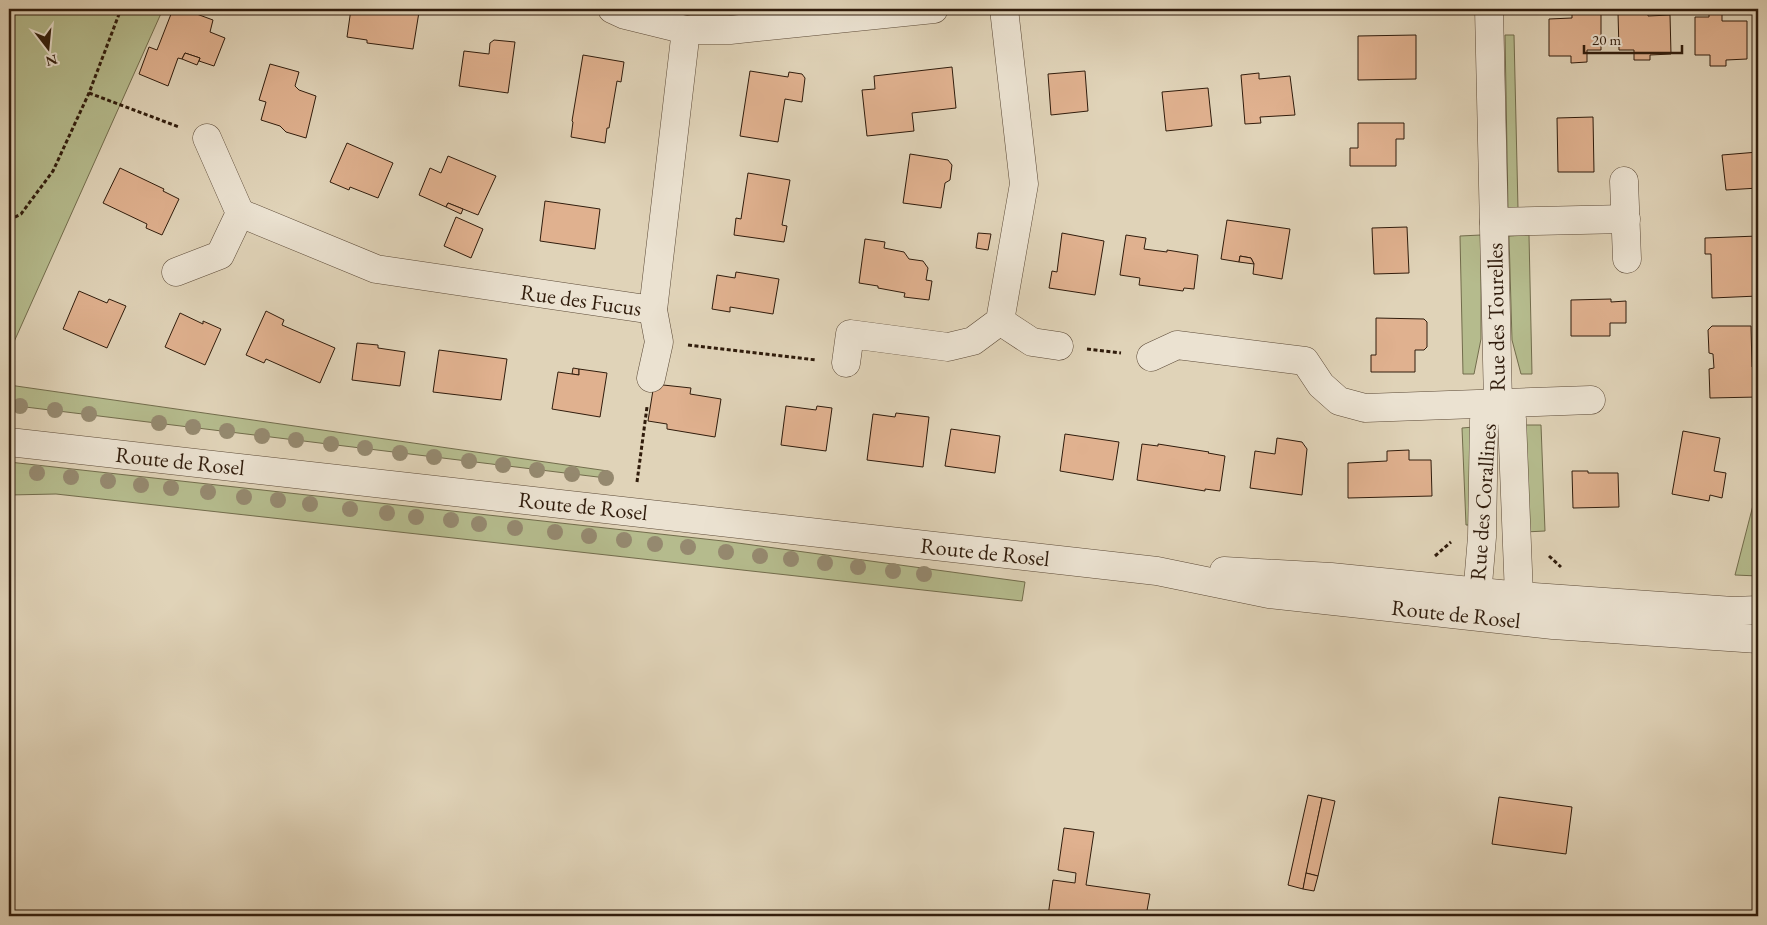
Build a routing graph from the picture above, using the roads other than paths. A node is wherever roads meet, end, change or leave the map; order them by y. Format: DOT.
graph roads {
  1 [pos="612,9"];
  2 [pos="934,9"];
  3 [pos="1004,9"];
  4 [pos="1489,9"];
  5 [pos="686,30"];
  6 [pos="207,138"];
  7 [pos="1624,180"];
  8 [pos="240,213"];
  9 [pos="1626,218"];
  10 [pos="1494,222"];
  11 [pos="1627,259"];
  12 [pos="176,272"];
  13 [pos="652,310"];
  14 [pos="1000,321"];
  15 [pos="1059,346"];
  16 [pos="1151,357"];
  17 [pos="846,363"];
  18 [pos="651,378"];
  19 [pos="1591,400"];
  20 [pos="1498,402"];
  21 [pos="9,442"];
  22 [pos="1476,604"];
  23 [pos="1520,608"];
  24 [pos="1758,610"];
  25 [pos="1758,639"];
  1 -- 5 [label="street"];
  2 -- 5 [label="street"];
  3 -- 14 [label="street"];
  4 -- 10 [label="street, Rue des Tourelles"];
  5 -- 13 [label="street, Rue des Fucus"];
  6 -- 8 [label="street"];
  7 -- 9 [label="street"];
  8 -- 12 [label="street"];
  8 -- 13 [label="street, Rue des Fucus"];
  9 -- 10 [label="street"];
  9 -- 11 [label="street"];
  10 -- 20 [label="street, Rue des Tourelles"];
  13 -- 18 [label="street"];
  14 -- 15 [label="street"];
  14 -- 17 [label="street"];
  16 -- 20 [label="street, Rue des Corallines"];
  19 -- 20 [label="street"];
  20 -- 22 [label="street, Rue des Corallines"];
  20 -- 23 [label="street, Rue des Tourelles"];
  21 -- 22 [label="street, Route de Rosel"];
  22 -- 23 [label="street, Route de Rosel"];
  23 -- 24 [label="street, Route de Rosel"];
  23 -- 25 [label="street, Route de Rosel"];
}
